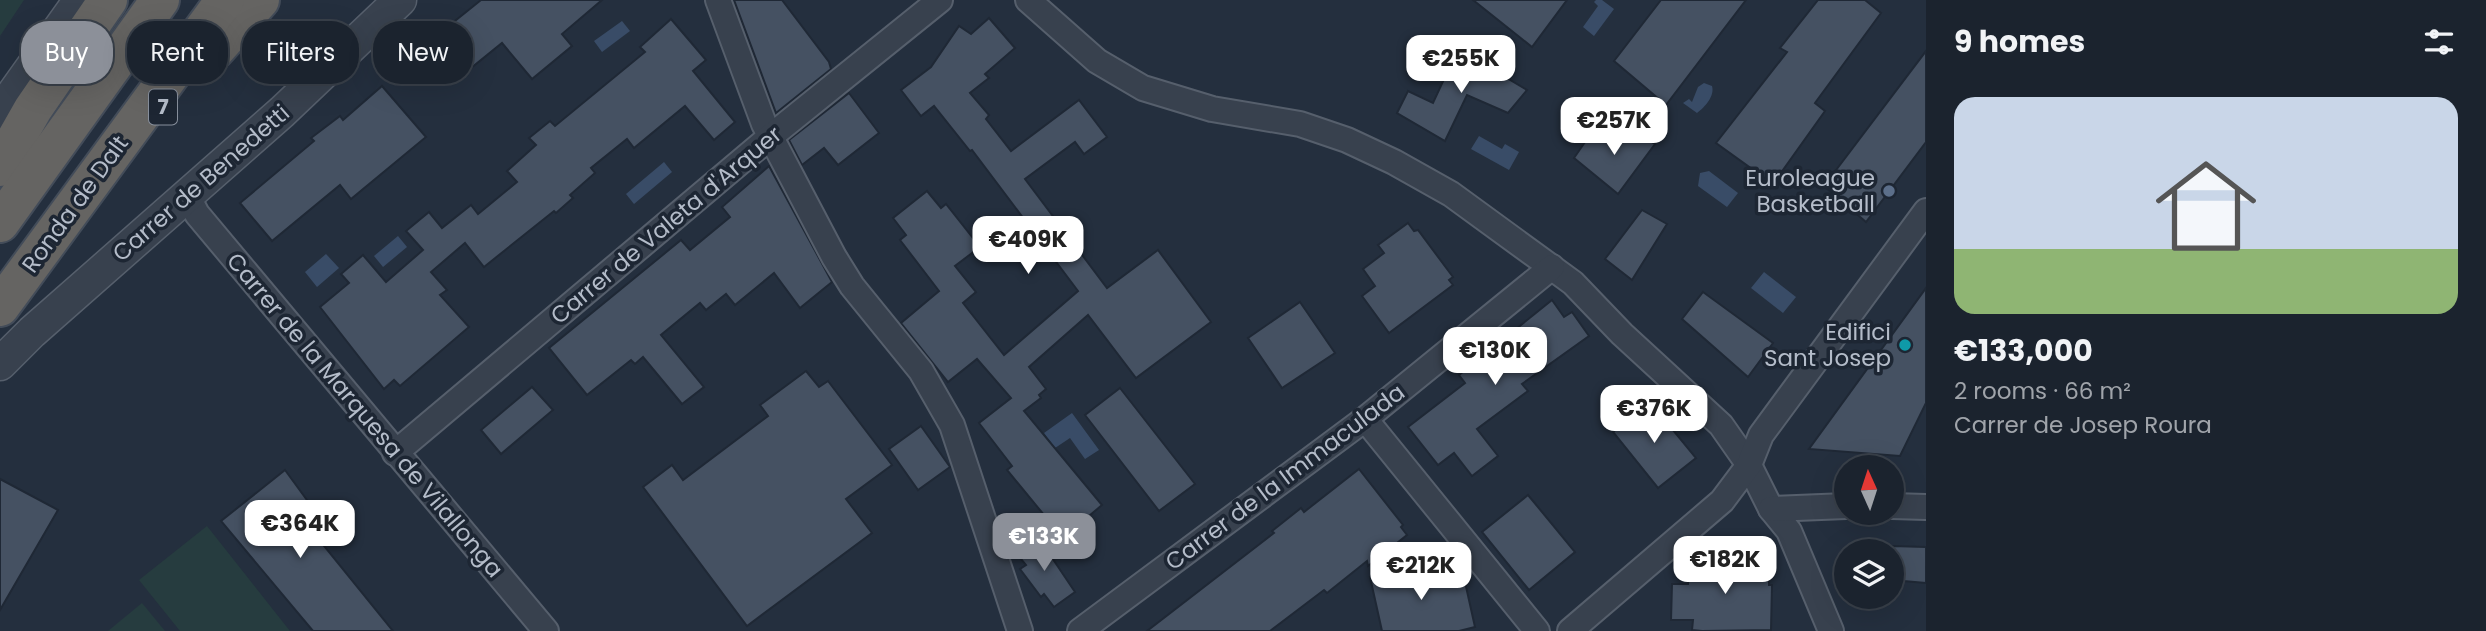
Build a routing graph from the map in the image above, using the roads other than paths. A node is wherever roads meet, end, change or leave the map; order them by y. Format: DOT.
graph roads {
  1 [pos="80,0"];
  2 [pos="108,0"];
  3 [pos="160,0"];
  4 [pos="225,0"];
  5 [pos="260,0"];
  6 [pos="400,0"];
  7 [pos="718,0"];
  8 [pos="940,0"];
  9 [pos="1028,0"];
  10 [pos="0,112"];
  11 [pos="770,137"];
  12 [pos="0,167"];
  13 [pos="187,195"];
  14 [pos="1926,211"];
  15 [pos="65,215"];
  16 [pos="0,223"];
  17 [pos="1552,267"];
  18 [pos="0,307"];
  19 [pos="0,364"];
  20 [pos="1365,419"];
  21 [pos="395,453"];
  22 [pos="1749,465"];
  23 [pos="1834,506"];
  24 [pos="1904,506"];
  25 [pos="1926,506"];
  26 [pos="1771,509"];
  27 [pos="546,631"];
  28 [pos="1020,631"];
  29 [pos="1080,631"];
  30 [pos="1537,631"];
  31 [pos="1570,631"];
  32 [pos="1831,631"];
  1 -- 10 [label="street"];
  2 -- 12 [label="highway"];
  3 -- 16 [label="highway"];
  4 -- 15 [label="highway, Ronda de Dalt"];
  5 -- 15 [label="highway, 7"];
  6 -- 13 [label="street, Carrer de Benedetti"];
  7 -- 11 [label="street"];
  8 -- 11 [label="street, Carrer de Valeta d'Arquer"];
  9 -- 17 [label="street"];
  11 -- 21 [label="street, Carrer de Valeta d'Arquer"];
  11 -- 28 [label="street"];
  13 -- 19 [label="street, Carrer de Benedetti"];
  13 -- 21 [label="street, Carrer de la Marquesa de Vilallonga"];
  14 -- 22 [label="street"];
  15 -- 18 [label="highway, Ronda de Dalt"];
  17 -- 20 [label="street, Carrer de la Immaculada"];
  17 -- 22 [label="street"];
  20 -- 29 [label="street, Carrer de la Immaculada"];
  20 -- 30 [label="street"];
  21 -- 27 [label="street, Carrer de la Marquesa de Vilallonga"];
  22 -- 26 [label="street"];
  22 -- 31 [label="street"];
  23 -- 26 [label="street"];
  24 -- 25 [label="street"];
  26 -- 32 [label="street"];
}
